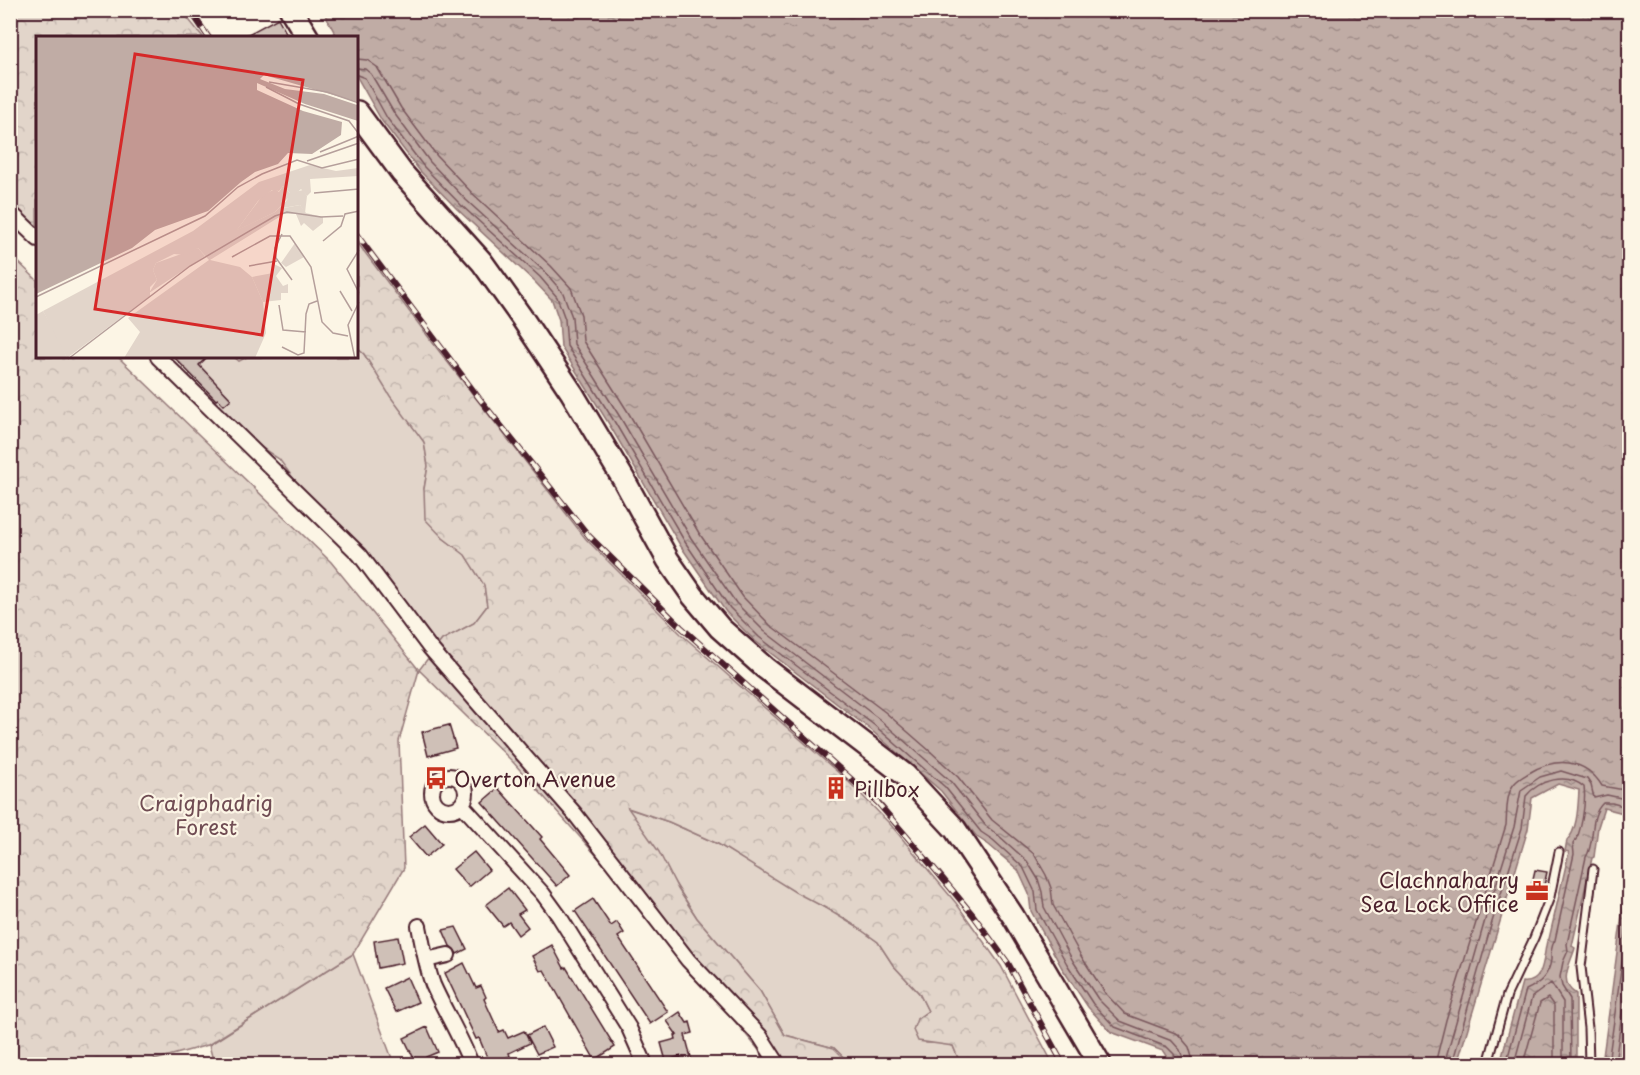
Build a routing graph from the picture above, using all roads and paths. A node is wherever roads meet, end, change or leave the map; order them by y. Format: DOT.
graph roads {
  1 [pos="291,10"];
  2 [pos="307,36"];
  3 [pos="358,113"];
  4 [pos="10,212"];
  5 [pos="36,236"];
  6 [pos="159,358"];
  7 [pos="462,805"];
  8 [pos="1559,852"];
  9 [pos="1593,869"];
  10 [pos="419,926"];
  11 [pos="448,954"];
  12 [pos="426,960"];
  13 [pos="471,1065"];
  14 [pos="645,1065"];
  15 [pos="778,1065"];
  16 [pos="1100,1065"];
  17 [pos="1488,1065"];
  18 [pos="1589,1065"];
  1 -- 2 [label="main road"];
  3 -- 16 [label="main road"];
  4 -- 5 [label="street"];
  6 -- 15 [label="street"];
  7 -- 14 [label="street"];
  8 -- 17 [label="lane"];
  9 -- 18 [label="lane"];
  10 -- 12 [label="street"];
  11 -- 12 [label="street"];
  12 -- 13 [label="street"];
}
